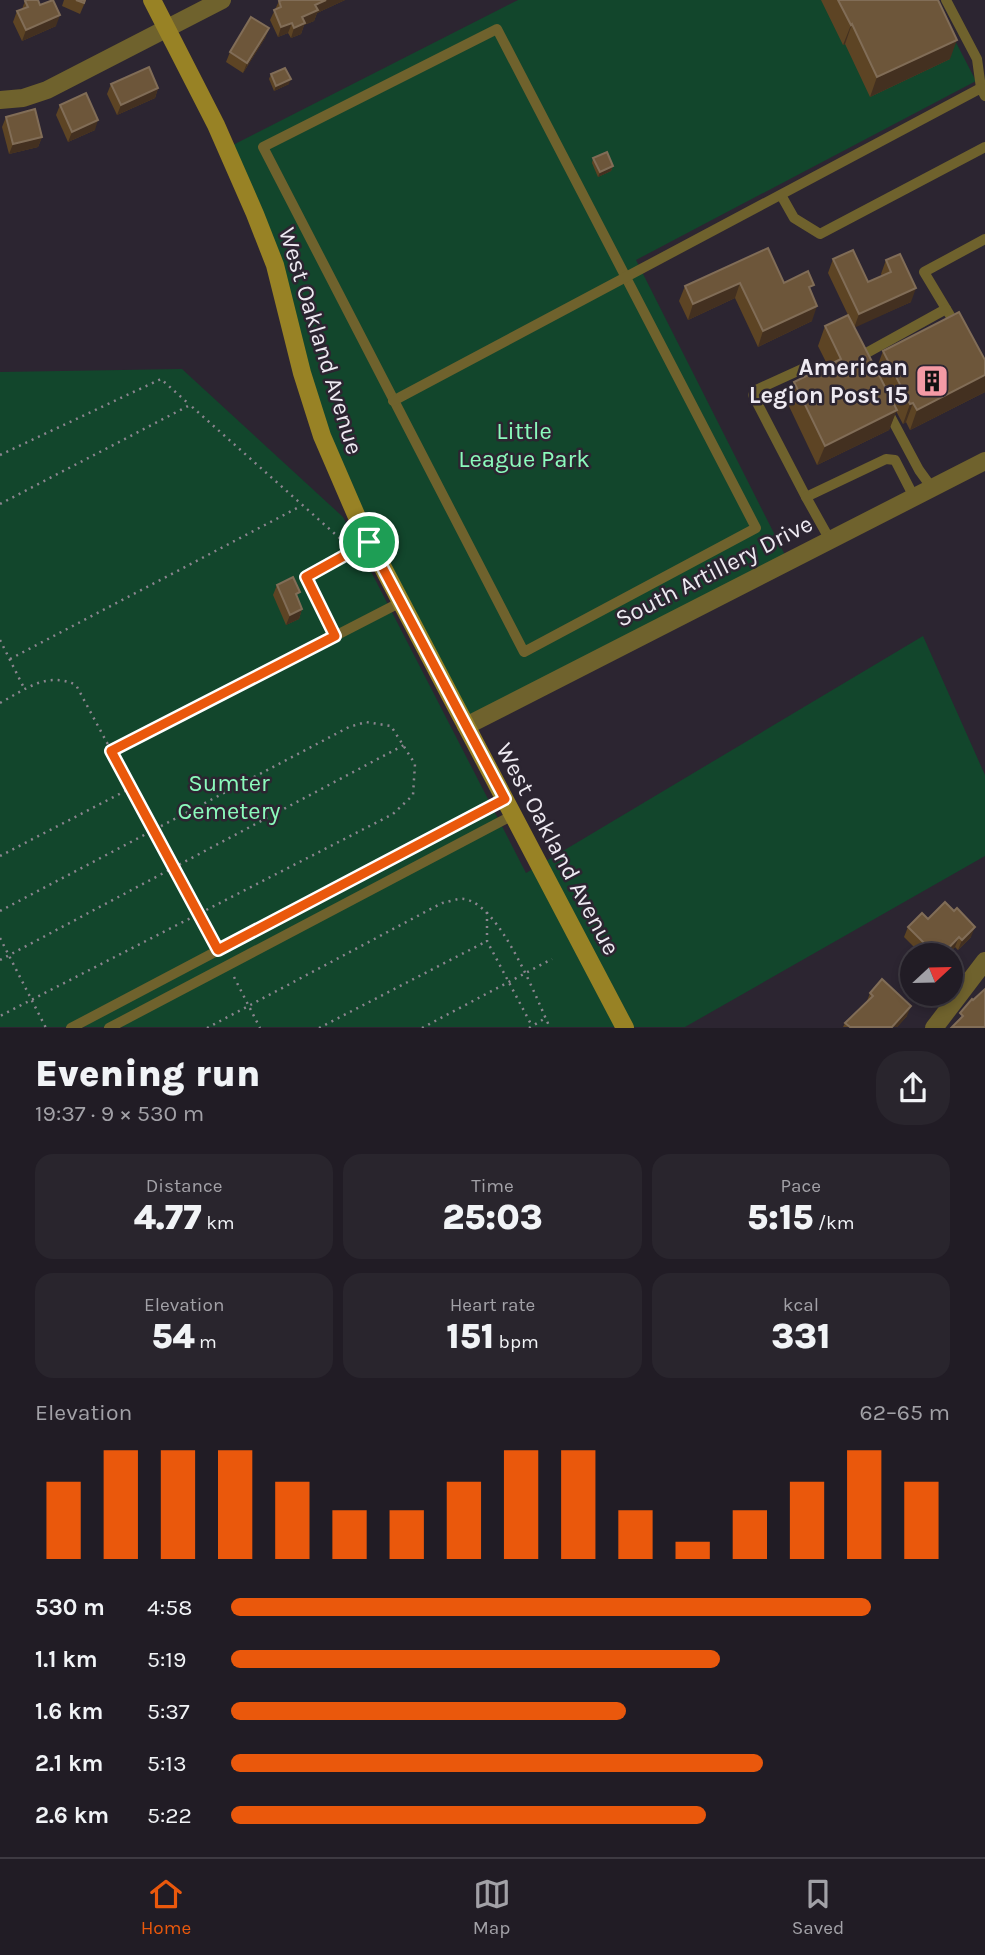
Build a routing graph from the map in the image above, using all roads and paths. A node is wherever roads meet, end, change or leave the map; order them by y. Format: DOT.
graph roads {
  1 [pos="152,0"];
  2 [pos="222,0"];
  3 [pos="946,0"];
  4 [pos="167,29"];
  5 [pos="981,57"];
  6 [pos="983,92"];
  7 [pos="0,100"];
  8 [pos="985,148"];
  9 [pos="781,195"];
  10 [pos="985,239"];
  11 [pos="626,278"];
  12 [pos="946,309"];
  13 [pos="960,331"];
  14 [pos="867,367"];
  15 [pos="802,369"];
  16 [pos="883,400"];
  17 [pos="393,401"];
  18 [pos="190,405"];
  19 [pos="0,455"];
  20 [pos="985,461"];
  21 [pos="932,488"];
  22 [pos="806,496"];
  23 [pos="914,497"];
  24 [pos="0,504"];
  25 [pos="303,506"];
  26 [pos="830,540"];
  27 [pos="369,542"];
  28 [pos="351,552"];
  29 [pos="401,602"];
  30 [pos="335,636"];
  31 [pos="0,640"];
  32 [pos="10,659"];
  33 [pos="25,690"];
  34 [pos="0,703"];
  35 [pos="466,726"];
  36 [pos="404,745"];
  37 [pos="111,751"];
  38 [pos="131,788"];
  39 [pos="509,807"];
  40 [pos="154,831"];
  41 [pos="0,856"];
  42 [pos="174,867"];
  43 [pos="0,911"];
  44 [pos="487,912"];
  45 [pos="198,914"];
  46 [pos="0,939"];
  47 [pos="487,941"];
  48 [pos="218,950"];
  49 [pos="9,955"];
  50 [pos="552,959"];
  51 [pos="0,960"];
  52 [pos="985,961"];
  53 [pos="228,965"];
  54 [pos="526,973"];
  55 [pos="510,982"];
  56 [pos="32,1000"];
  57 [pos="249,1006"];
  58 [pos="0,1016"];
  59 [pos="546,1018"];
  60 [pos="46,1027"];
  61 [pos="71,1027"];
  62 [pos="109,1027"];
  63 [pos="207,1027"];
  64 [pos="260,1027"];
  65 [pos="319,1027"];
  66 [pos="422,1027"];
  67 [pos="530,1027"];
  68 [pos="550,1027"];
  69 [pos="625,1027"];
  70 [pos="934,1027"];
  1 -- 4 [label="street, West Oakland Avenue"];
  2 -- 4 [label="street"];
  3 -- 5 [label="lane"];
  4 -- 7 [label="street"];
  4 -- 27 [label="street, West Oakland Avenue"];
  5 -- 6 [label="lane"];
  6 -- 9 [label="lane"];
  8 -- 9 [label="lane"];
  9 -- 11 [label="lane"];
  10 -- 12 [label="lane"];
  11 -- 17 [label="lane"];
  11 -- 17 [label="lane"];
  11 -- 17 [label="lane"];
  12 -- 13 [label="lane"];
  12 -- 14 [label="lane"];
  15 -- 22 [label="lane"];
  16 -- 21 [label="lane"];
  18 -- 19 [label="path"];
  18 -- 24 [label="path"];
  18 -- 25 [label="path"];
  20 -- 21 [label="street, South Artillery Drive"];
  21 -- 23 [label="street, South Artillery Drive"];
  22 -- 23 [label="lane"];
  22 -- 26 [label="lane"];
  23 -- 26 [label="street, South Artillery Drive"];
  25 -- 28 [label="path"];
  25 -- 32 [label="path"];
  26 -- 35 [label="street, South Artillery Drive"];
  27 -- 28 [label="lane"];
  27 -- 29 [label="street, West Oakland Avenue"];
  28 -- 30 [label="lane"];
  29 -- 30 [label="lane"];
  29 -- 35 [label="street, West Oakland Avenue"];
  30 -- 37 [label="path"];
  31 -- 32 [label="path"];
  32 -- 33 [label="path"];
  33 -- 34 [label="path"];
  33 -- 37 [label="path"];
  35 -- 39 [label="street, West Oakland Avenue"];
  36 -- 40 [label="path"];
  36 -- 42 [label="path"];
  36 -- 45 [label="path"];
  37 -- 38 [label="path"];
  38 -- 40 [label="path"];
  38 -- 41 [label="path"];
  39 -- 48 [label="lane"];
  39 -- 53 [label="lane"];
  39 -- 69 [label="street, West Oakland Avenue"];
  40 -- 42 [label="path"];
  40 -- 43 [label="path"];
  42 -- 45 [label="path"];
  42 -- 49 [label="path"];
  44 -- 47 [label="path"];
  44 -- 54 [label="path"];
  44 -- 57 [label="path"];
  45 -- 48 [label="path"];
  45 -- 56 [label="path"];
  46 -- 49 [label="path"];
  47 -- 55 [label="path"];
  47 -- 65 [label="path"];
  48 -- 61 [label="lane"];
  49 -- 51 [label="path"];
  49 -- 56 [label="path"];
  50 -- 54 [label="path"];
  52 -- 70 [label="street"];
  53 -- 57 [label="path"];
  53 -- 62 [label="lane"];
  54 -- 55 [label="path"];
  54 -- 59 [label="path"];
  55 -- 66 [label="path"];
  55 -- 67 [label="path"];
  56 -- 58 [label="path"];
  56 -- 60 [label="path"];
  57 -- 63 [label="path"];
  57 -- 64 [label="path"];
  59 -- 67 [label="path"];
  59 -- 68 [label="path"];
}
